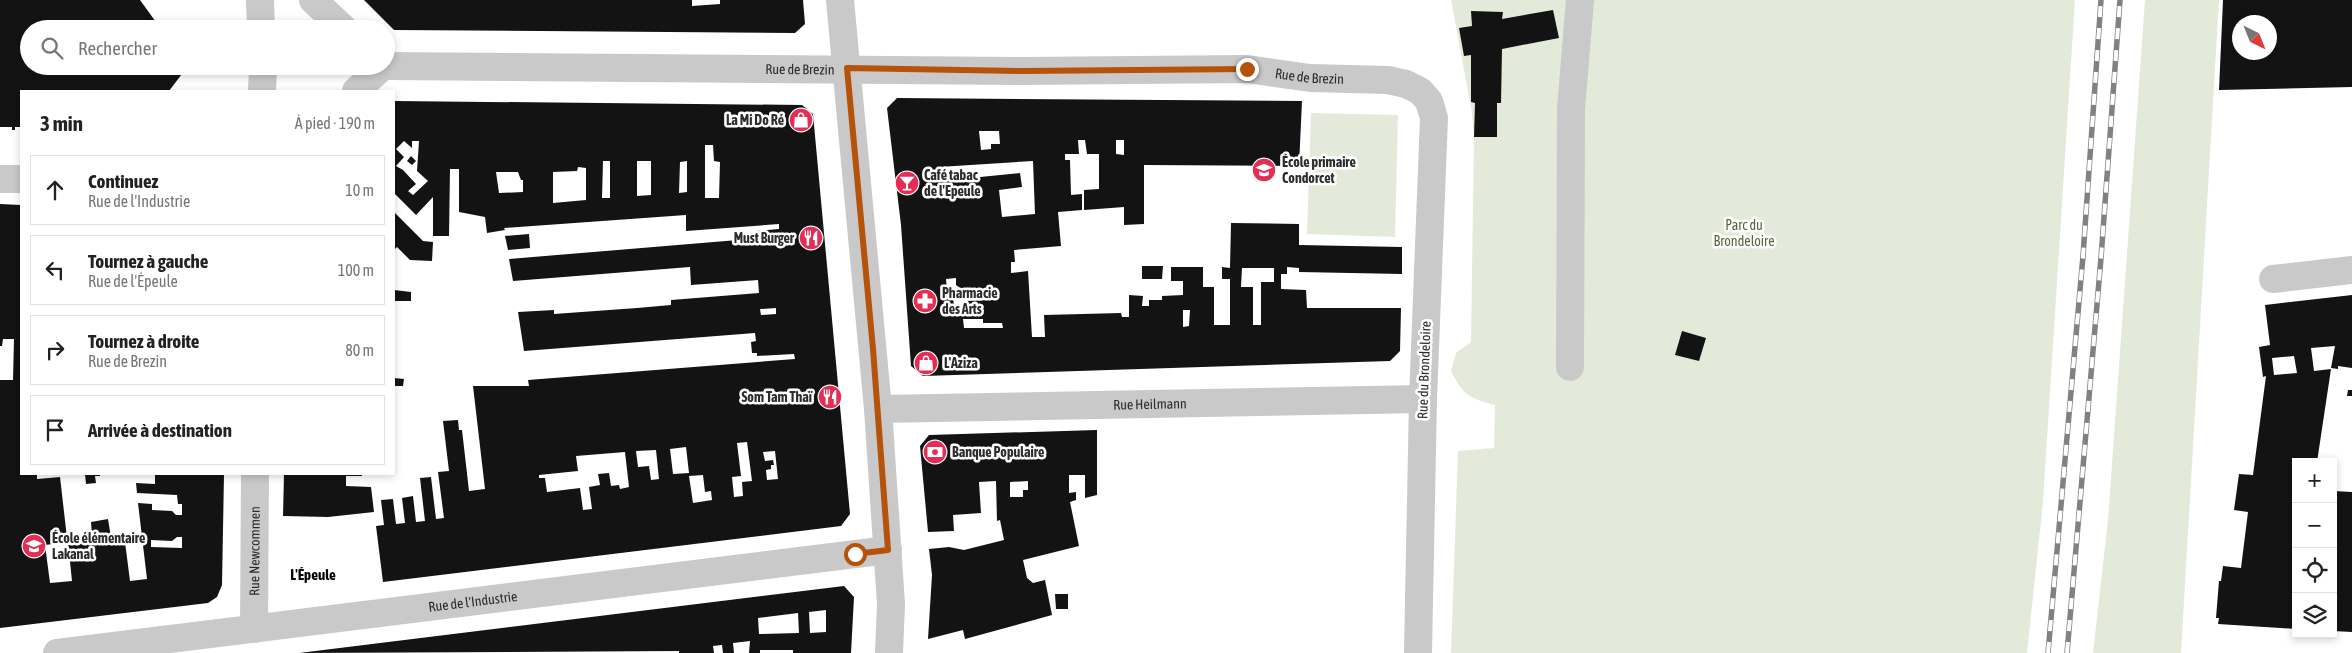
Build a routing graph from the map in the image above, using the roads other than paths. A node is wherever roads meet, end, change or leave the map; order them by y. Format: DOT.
graph roads {
  1 [pos="260,0"];
  2 [pos="313,0"];
  3 [pos="840,0"];
  4 [pos="1580,0"];
  5 [pos="261,20"];
  6 [pos="334,20"];
  7 [pos="395,66"];
  8 [pos="847,68"];
  9 [pos="263,75"];
  10 [pos="375,75"];
  11 [pos="262,90"];
  12 [pos="357,90"];
  13 [pos="1420,91"];
  14 [pos="0,179"];
  15 [pos="20,179"];
  16 [pos="2352,270"];
  17 [pos="2274,279"];
  18 [pos="1570,367"];
  19 [pos="1423,399"];
  20 [pos="878,409"];
  21 [pos="256,475"];
  22 [pos="888,550"];
  23 [pos="254,629"];
  24 [pos="57,653"];
  25 [pos="889,653"];
  26 [pos="1418,653"];
  1 -- 5 [label="street"];
  2 -- 6 [label="street"];
  3 -- 8 [label="street"];
  4 -- 18 [label="street"];
  7 -- 8 [label="street, Rue de Brezin"];
  8 -- 13 [label="street, Rue de Brezin"];
  8 -- 20 [label="street"];
  9 -- 11 [label="street"];
  10 -- 12 [label="street"];
  13 -- 19 [label="street, Rue du Brondeloire"];
  14 -- 15 [label="street"];
  16 -- 17 [label="street"];
  19 -- 20 [label="street, Rue Heilmann"];
  19 -- 26 [label="street, Rue du Brondeloire"];
  20 -- 22 [label="street"];
  21 -- 23 [label="street, Rue Newcommen"];
  22 -- 23 [label="street, Rue de l'Industrie"];
  22 -- 25 [label="street"];
  23 -- 24 [label="street, Rue de l'Industrie"];
}
